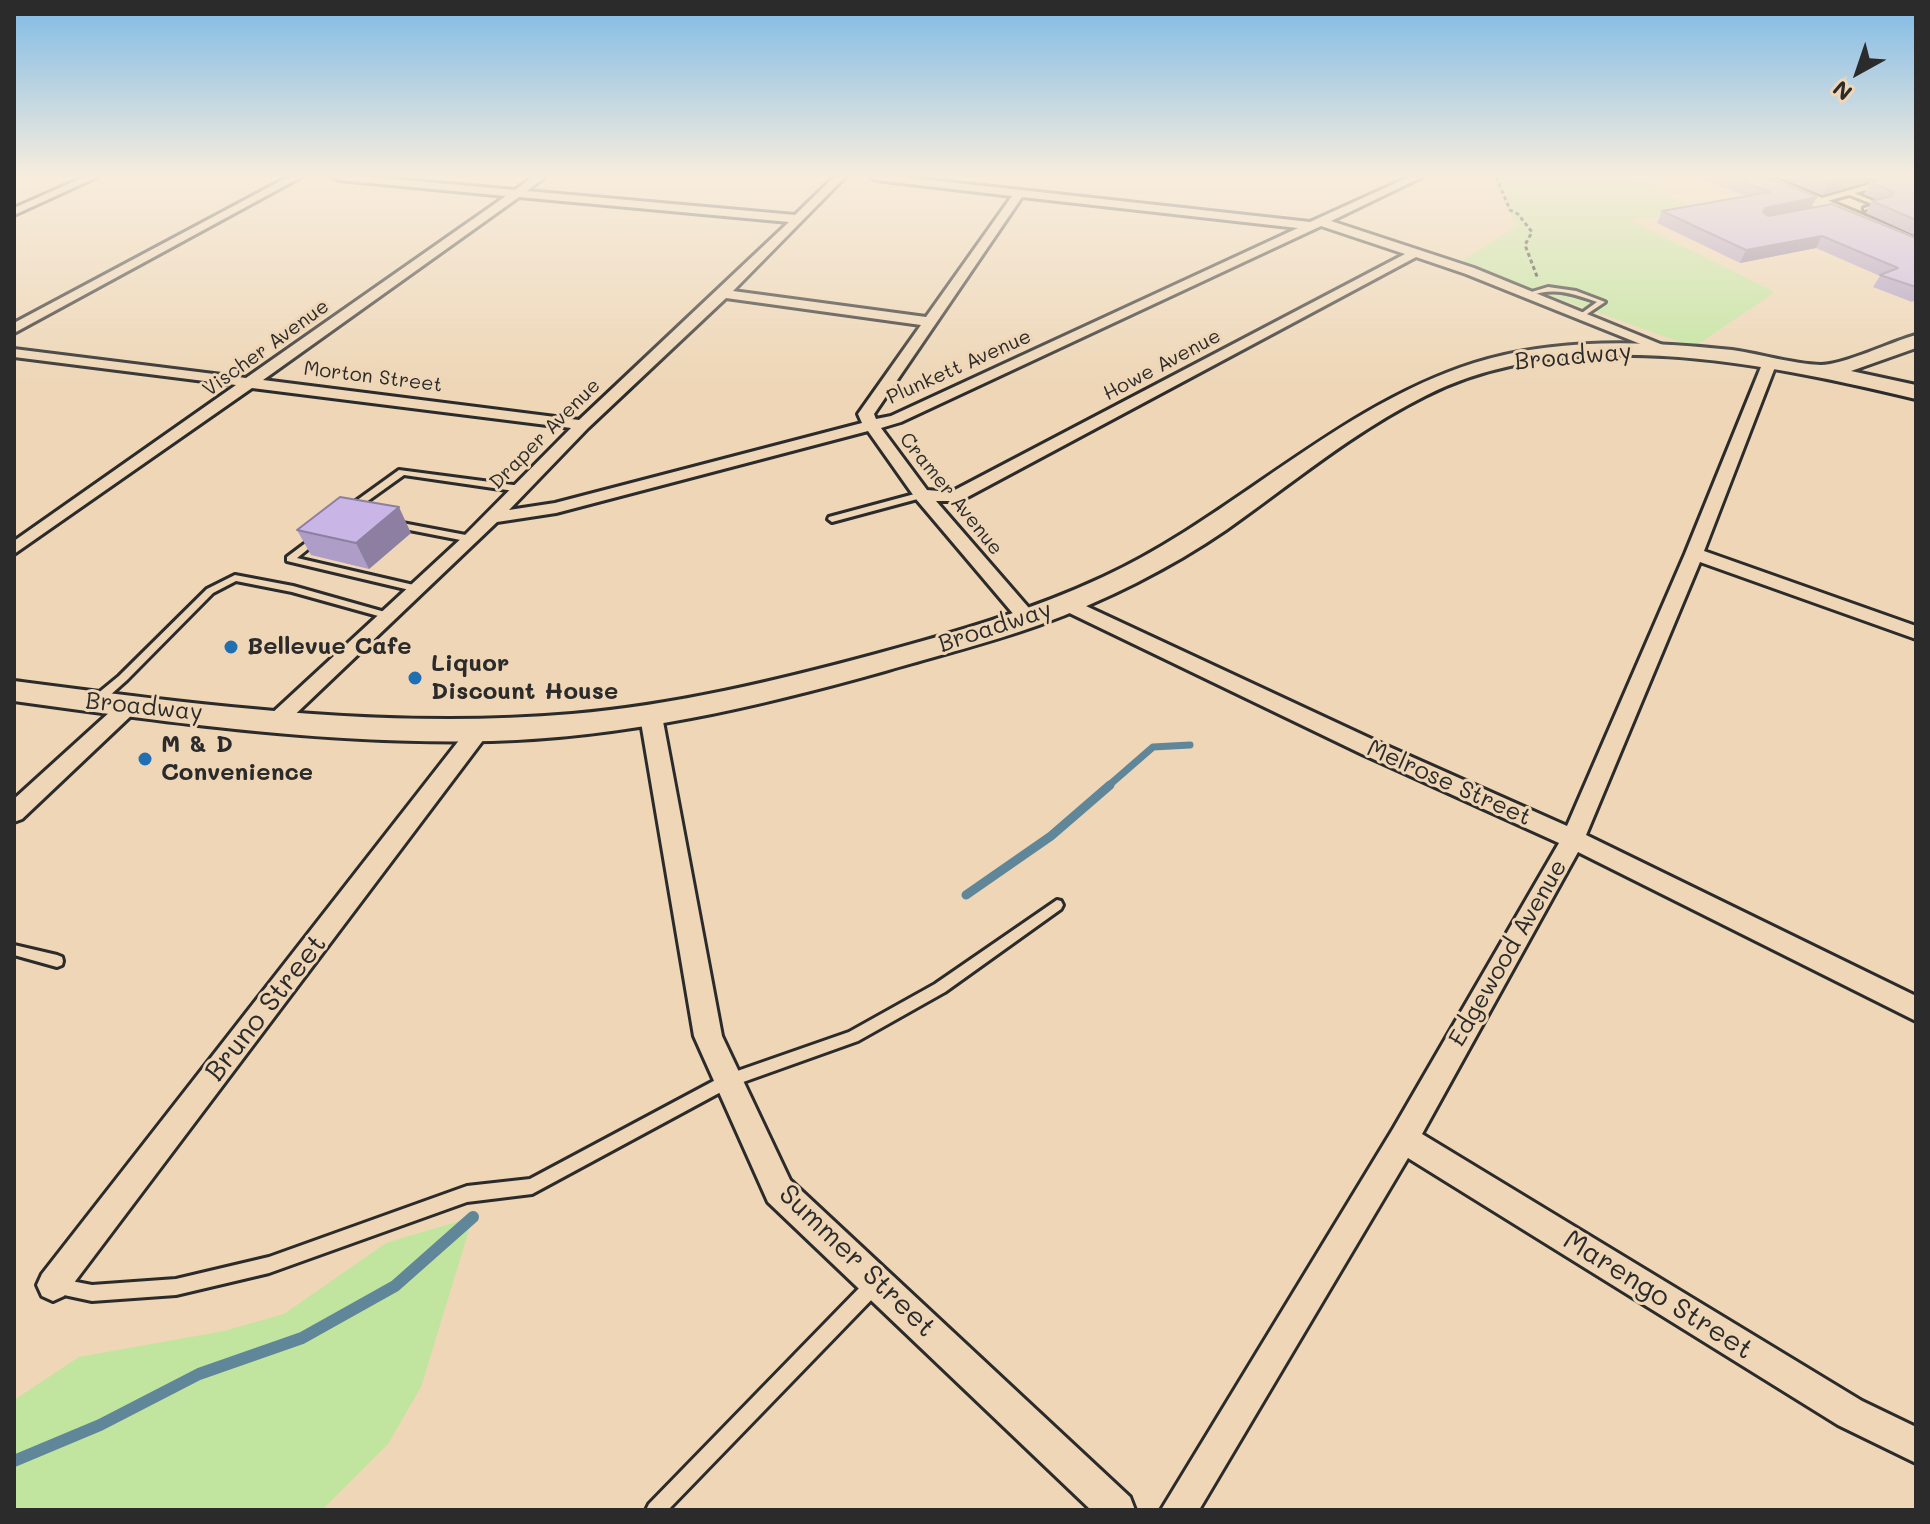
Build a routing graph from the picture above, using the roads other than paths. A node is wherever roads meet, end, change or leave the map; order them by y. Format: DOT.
graph roads {
  1 [pos="164,248"];
  2 [pos="439,248"];
  3 [pos="768,248"];
  4 [pos="981,248"];
  5 [pos="1265,248"];
  6 [pos="1403,248"];
  7 [pos="1417,252"];
  8 [pos="723,294"];
  9 [pos="1528,294"];
  10 [pos="1581,316"];
  11 [pos="931,322"];
  12 [pos="14,329"];
  13 [pos="1916,341"];
  14 [pos="1668,350"];
  15 [pos="14,353"];
  16 [pos="1770,362"];
  17 [pos="1829,371"];
  18 [pos="253,382"];
  19 [pos="1916,392"];
  20 [pos="583,425"];
  21 [pos="871,425"];
  22 [pos="521,489"];
  23 [pos="922,495"];
  24 [pos="357,518"];
  25 [pos="491,518"];
  26 [pos="832,519"];
  27 [pos="386,523"];
  28 [pos="322,533"];
  29 [pos="471,539"];
  30 [pos="14,549"];
  31 [pos="1694,554"];
  32 [pos="418,589"];
  33 [pos="1066,604"];
  34 [pos="389,616"];
  35 [pos="1028,619"];
  36 [pos="1916,633"];
  37 [pos="14,691"];
  38 [pos="95,702"];
  39 [pos="129,706"];
  40 [pos="651,716"];
  41 [pos="277,720"];
  42 [pos="479,730"];
  43 [pos="14,813"];
  44 [pos="1573,839"];
  45 [pos="1057,905"];
  46 [pos="14,950"];
  47 [pos="57,961"];
  48 [pos="1916,1009"];
  49 [pos="728,1081"];
  50 [pos="1403,1139"];
  51 [pos="876,1283"];
  52 [pos="53,1285"];
  53 [pos="1916,1445"];
  54 [pos="655,1510"];
  55 [pos="1117,1510"];
  56 [pos="1179,1510"];
  1 -- 12 [label="street"];
  2 -- 18 [label="street, Vischer Avenue"];
  3 -- 8 [label="street, Draper Avenue"];
  4 -- 11 [label="street, Cramer Avenue"];
  5 -- 21 [label="street, Plunkett Avenue"];
  6 -- 7 [label="street"];
  7 -- 9 [label="street"];
  7 -- 23 [label="street, Howe Avenue"];
  8 -- 11 [label="street"];
  8 -- 20 [label="street, Draper Avenue"];
  9 -- 10 [label="street"];
  9 -- 10 [label="lane"];
  10 -- 14 [label="street"];
  11 -- 21 [label="street, Cramer Avenue"];
  13 -- 17 [label="main road"];
  14 -- 16 [label="main road, Broadway"];
  14 -- 33 [label="main road, Broadway"];
  15 -- 18 [label="street, Morton Street"];
  16 -- 17 [label="main road, Broadway"];
  16 -- 31 [label="street, Edgewood Avenue"];
  17 -- 19 [label="main road, Broadway"];
  18 -- 20 [label="street, Morton Street"];
  18 -- 30 [label="street, Vischer Avenue"];
  20 -- 22 [label="street, Draper Avenue"];
  21 -- 23 [label="street, Cramer Avenue"];
  21 -- 25 [label="street, Plunkett Avenue"];
  22 -- 24 [label="lane"];
  22 -- 25 [label="street, Draper Avenue"];
  23 -- 26 [label="lane"];
  23 -- 35 [label="street, Cramer Avenue"];
  25 -- 29 [label="street, Draper Avenue"];
  27 -- 29 [label="lane"];
  28 -- 32 [label="lane"];
  29 -- 32 [label="street, Draper Avenue"];
  31 -- 36 [label="street"];
  31 -- 44 [label="street, Edgewood Avenue"];
  32 -- 34 [label="street, Draper Avenue"];
  33 -- 35 [label="main road, Broadway"];
  33 -- 44 [label="street, Melrose Street"];
  34 -- 38 [label="lane"];
  34 -- 41 [label="street, Draper Avenue"];
  35 -- 40 [label="main road, Broadway"];
  37 -- 38 [label="main road, Broadway"];
  38 -- 39 [label="main road, Broadway"];
  39 -- 41 [label="main road, Broadway"];
  39 -- 43 [label="street"];
  40 -- 42 [label="main road, Broadway"];
  40 -- 49 [label="street, Summer Street"];
  41 -- 42 [label="main road, Broadway"];
  42 -- 52 [label="street, Bruno Street"];
  44 -- 48 [label="street, Melrose Street"];
  44 -- 50 [label="street, Edgewood Avenue"];
  45 -- 49 [label="lane"];
  46 -- 47 [label="lane"];
  49 -- 51 [label="street, Summer Street"];
  49 -- 52 [label="lane"];
  50 -- 53 [label="street, Marengo Street"];
  50 -- 56 [label="street, Edgewood Avenue"];
  51 -- 54 [label="lane"];
  51 -- 55 [label="street, Summer Street"];
}
